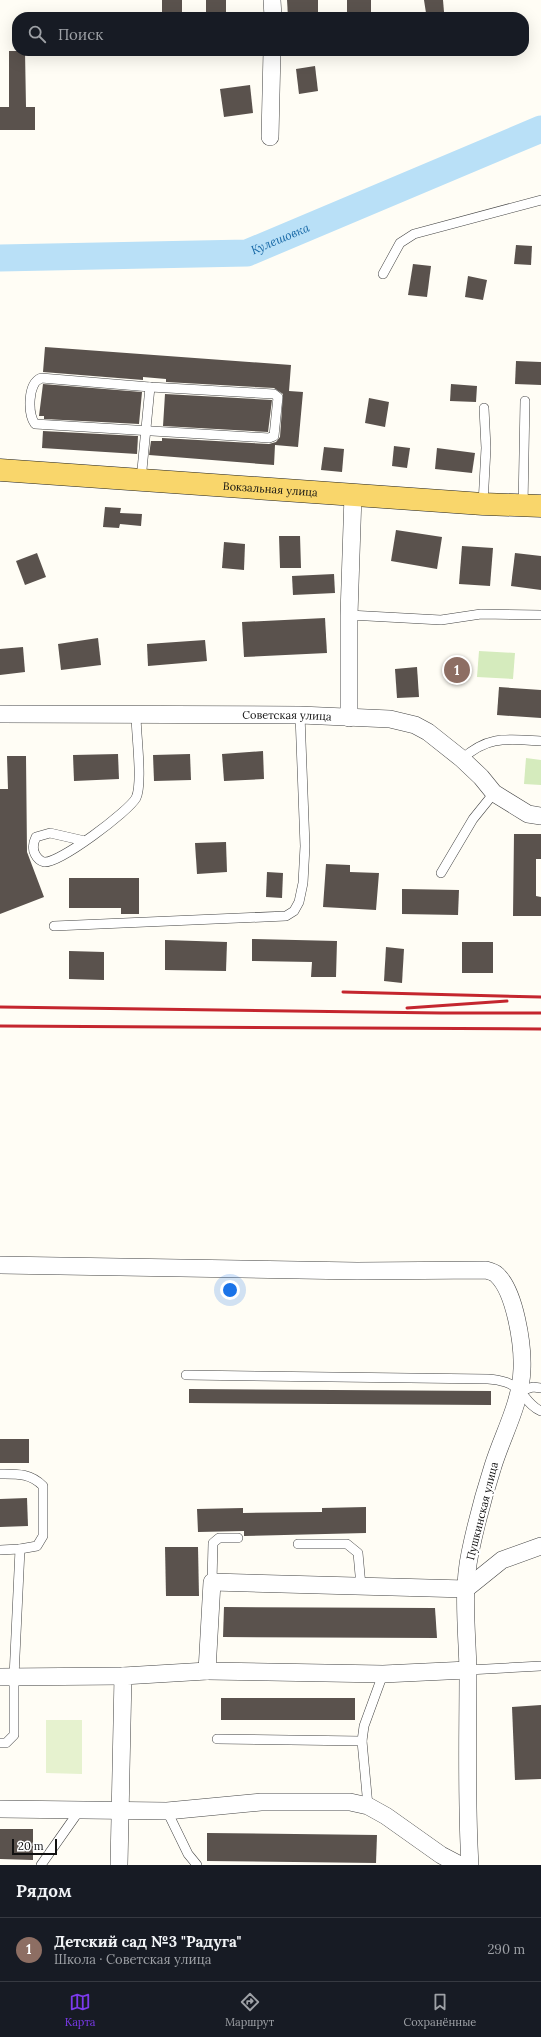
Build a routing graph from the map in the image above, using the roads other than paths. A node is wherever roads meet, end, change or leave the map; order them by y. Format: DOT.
graph roads {
  1 [pos="272,0"];
  2 [pos="273,12"];
  3 [pos="272,56"];
  4 [pos="270,137"];
  5 [pos="541,200"];
  6 [pos="383,274"];
  7 [pos="150,387"];
  8 [pos="525,401"];
  9 [pos="484,408"];
  10 [pos="145,432"];
  11 [pos="0,470"];
  12 [pos="141,480"];
  13 [pos="352,495"];
  14 [pos="483,504"];
  15 [pos="532,506"];
  16 [pos="541,614"];
  17 [pos="349,615"];
  18 [pos="0,714"];
  19 [pos="136,715"];
  20 [pos="300,715"];
  21 [pos="349,718"];
  22 [pos="541,741"];
  23 [pos="462,759"];
  24 [pos="494,793"];
  25 [pos="541,816"];
  26 [pos="85,841"];
  27 [pos="441,873"];
  28 [pos="54,926"];
  29 [pos="0,1265"];
  30 [pos="186,1375"];
  31 [pos="541,1388"];
  32 [pos="520,1391"];
  33 [pos="541,1411"];
  34 [pos="0,1474"];
  35 [pos="238,1538"];
  36 [pos="298,1544"];
  37 [pos="541,1546"];
  38 [pos="0,1550"];
  39 [pos="20,1550"];
  40 [pos="212,1582"];
  41 [pos="361,1586"];
  42 [pos="466,1589"];
  43 [pos="541,1666"];
  44 [pos="468,1670"];
  45 [pos="207,1671"];
  46 [pos="383,1674"];
  47 [pos="123,1676"];
  48 [pos="7,1677"];
  49 [pos="217,1739"];
  50 [pos="362,1741"];
  51 [pos="0,1743"];
  52 [pos="368,1806"];
  53 [pos="0,1809"];
  54 [pos="120,1810"];
  55 [pos="79,1811"];
  56 [pos="167,1811"];
  57 [pos="41,1865"];
  58 [pos="119,1865"];
  59 [pos="197,1865"];
  60 [pos="460,1865"];
  61 [pos="470,1865"];
  1 -- 2 [label="street"];
  3 -- 4 [label="street"];
  5 -- 6 [label="lane"];
  7 -- 10 [label="lane"];
  7 -- 10 [label="lane"];
  7 -- 10 [label="lane"];
  8 -- 15 [label="lane"];
  9 -- 14 [label="lane"];
  10 -- 12 [label="lane"];
  11 -- 12 [label="main road, Вокзальная улица"];
  12 -- 13 [label="main road, Вокзальная улица"];
  13 -- 14 [label="main road, Вокзальная улица"];
  13 -- 17 [label="street"];
  14 -- 15 [label="main road, Вокзальная улица"];
  16 -- 17 [label="lane"];
  17 -- 21 [label="street"];
  18 -- 19 [label="street, Советская улица"];
  19 -- 20 [label="street, Советская улица"];
  19 -- 26 [label="lane"];
  20 -- 21 [label="street, Советская улица"];
  20 -- 28 [label="lane"];
  21 -- 23 [label="street, Советская улица"];
  22 -- 23 [label="lane"];
  23 -- 24 [label="street, Советская улица"];
  24 -- 25 [label="street, Советская улица"];
  24 -- 27 [label="lane"];
  26 -- 26 [label="lane"];
  29 -- 32 [label="street, Пушкинская улица"];
  30 -- 32 [label="lane"];
  31 -- 32 [label="lane"];
  32 -- 33 [label="lane"];
  32 -- 42 [label="street, Пушкинская улица"];
  34 -- 39 [label="lane"];
  35 -- 40 [label="lane"];
  36 -- 41 [label="lane"];
  37 -- 42 [label="street"];
  38 -- 39 [label="lane"];
  39 -- 48 [label="lane"];
  40 -- 41 [label="street"];
  40 -- 45 [label="street"];
  41 -- 42 [label="street"];
  42 -- 44 [label="street, Пушкинская улица"];
  43 -- 44 [label="lane"];
  44 -- 46 [label="street"];
  44 -- 61 [label="street, Пушкинская улица"];
  45 -- 46 [label="street"];
  45 -- 47 [label="street"];
  46 -- 50 [label="lane"];
  47 -- 48 [label="street"];
  47 -- 54 [label="street"];
  48 -- 51 [label="lane"];
  49 -- 50 [label="lane"];
  50 -- 52 [label="lane"];
  52 -- 56 [label="street"];
  52 -- 60 [label="street"];
  53 -- 55 [label="street"];
  54 -- 55 [label="street"];
  54 -- 56 [label="street"];
  54 -- 58 [label="street"];
  55 -- 57 [label="lane"];
  56 -- 59 [label="lane"];
}
